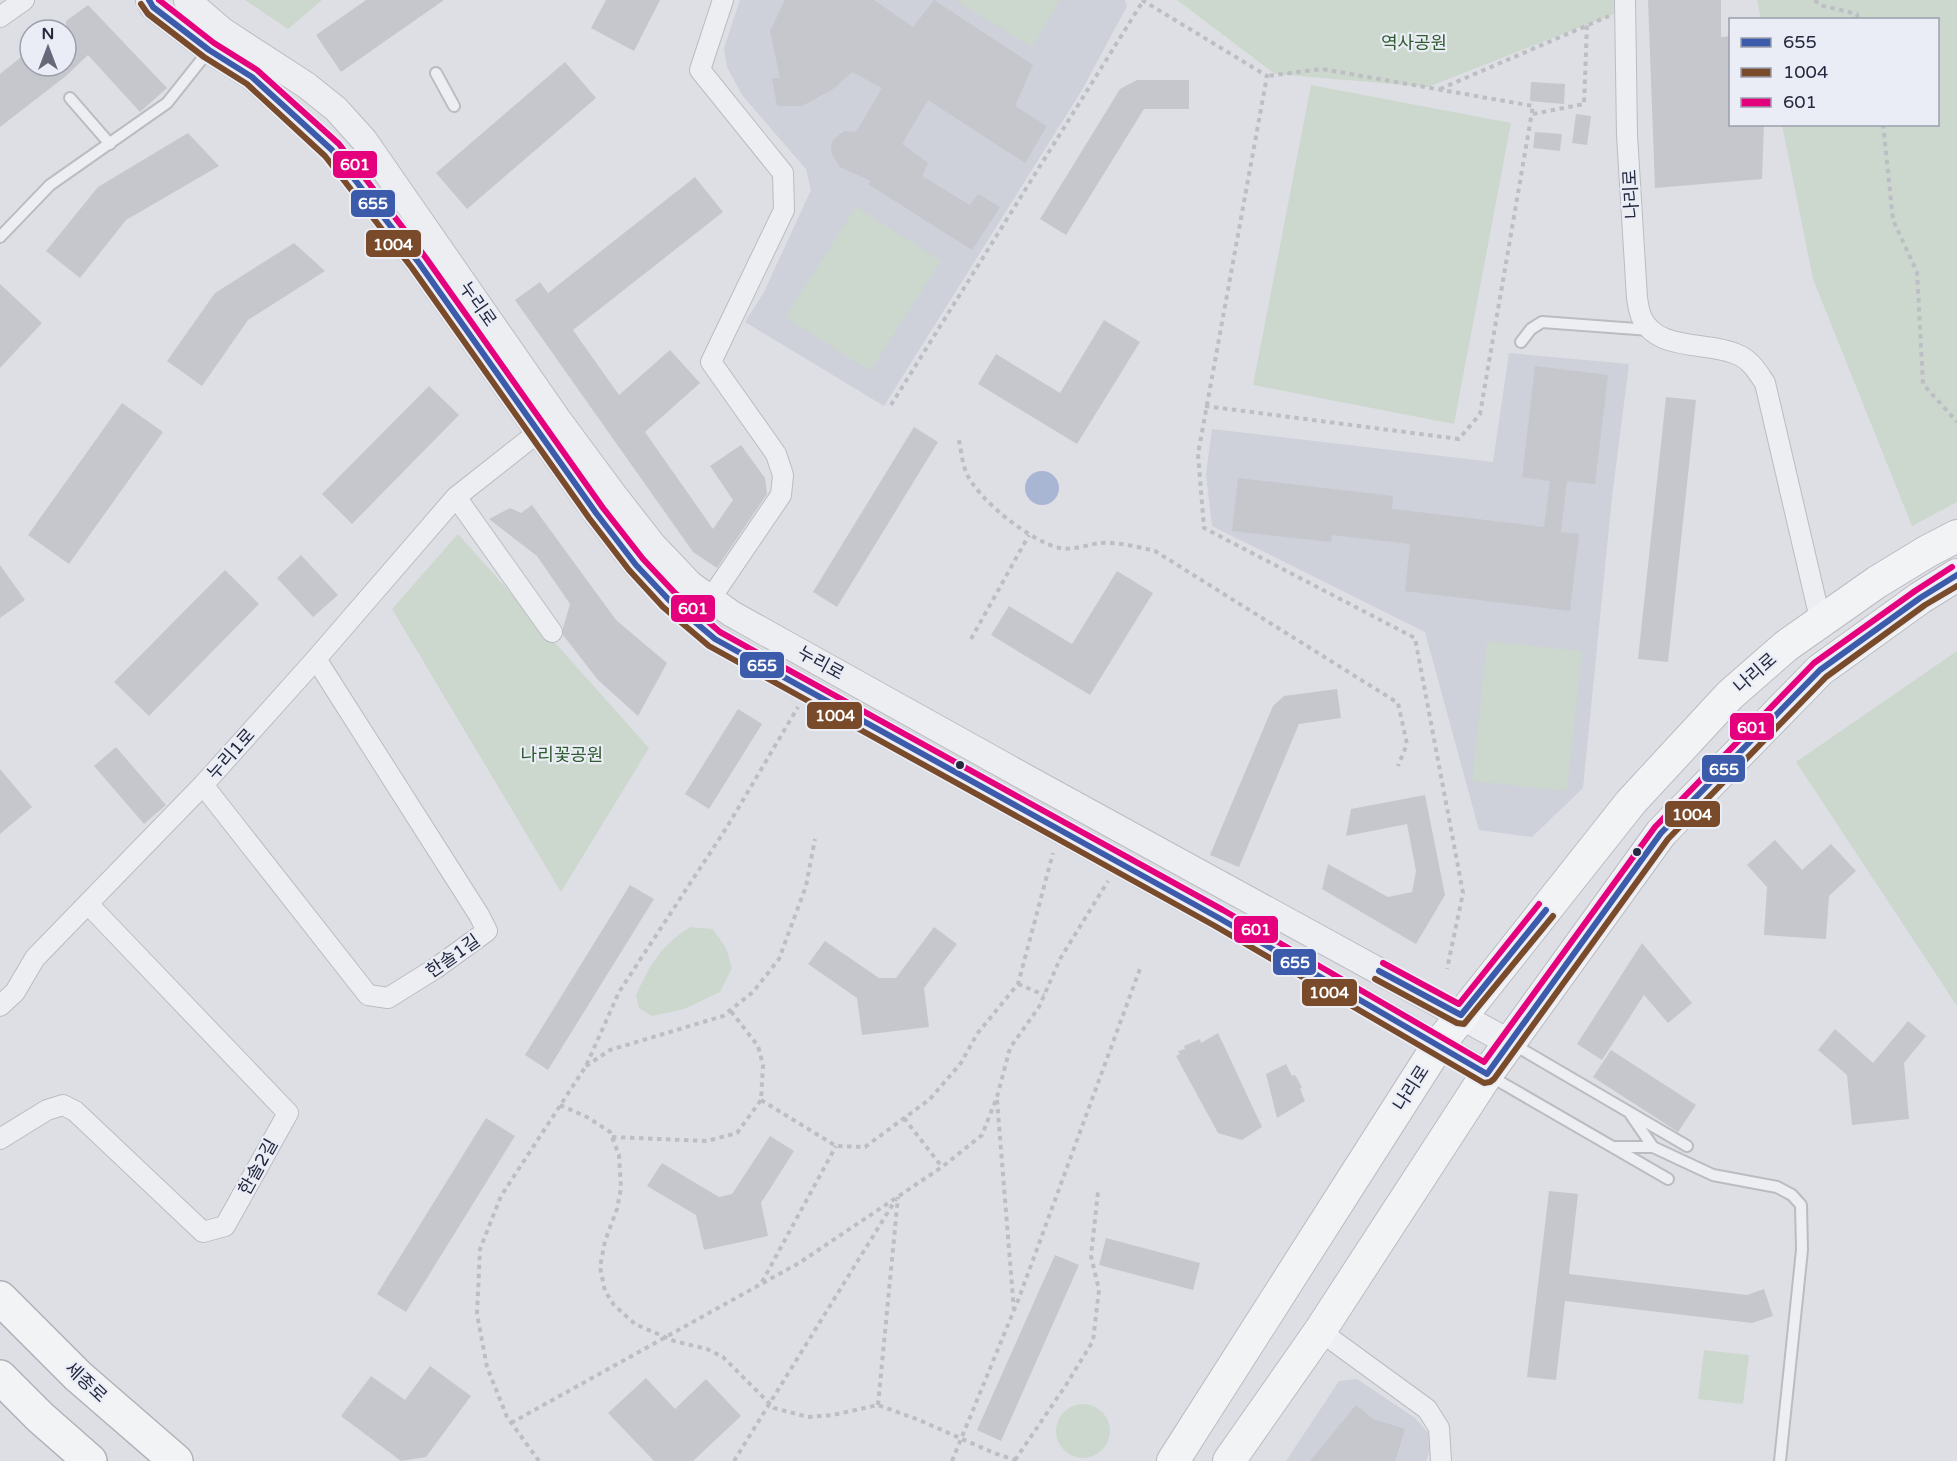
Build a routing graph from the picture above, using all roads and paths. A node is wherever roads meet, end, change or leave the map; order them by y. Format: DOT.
graph roads {
  1 [pos="24,0"];
  2 [pos="149,0"];
  3 [pos="187,0"];
  4 [pos="723,0"];
  5 [pos="1143,0"];
  6 [pos="1815,0"];
  7 [pos="1619,7"];
  8 [pos="0,16"];
  9 [pos="1858,18"];
  10 [pos="1587,24"];
  11 [pos="216,41"];
  12 [pos="436,74"];
  13 [pos="1267,76"];
  14 [pos="1439,89"];
  15 [pos="70,98"];
  16 [pos="454,106"];
  17 [pos="1533,114"];
  18 [pos="1883,126"];
  19 [pos="110,144"];
  20 [pos="0,237"];
  21 [pos="1650,330"];
  22 [pos="1521,342"];
  23 [pos="891,405"];
  24 [pos="1205,406"];
  25 [pos="1957,422"];
  26 [pos="548,425"];
  27 [pos="959,440"];
  28 [pos="456,497"];
  29 [pos="1029,535"];
  30 [pos="1957,536"];
  31 [pos="1957,575"];
  32 [pos="711,598"];
  33 [pos="1821,623"];
  34 [pos="552,632"];
  35 [pos="971,639"];
  36 [pos="316,659"];
  37 [pos="798,707"];
  38 [pos="1398,766"];
  39 [pos="203,785"];
  40 [pos="815,839"];
  41 [pos="1053,853"];
  42 [pos="1110,878"];
  43 [pos="88,904"];
  44 [pos="1142,966"];
  45 [pos="1447,969"];
  46 [pos="1018,984"];
  47 [pos="1044,995"];
  48 [pos="0,1006"];
  49 [pos="730,1010"];
  50 [pos="1461,1015"];
  51 [pos="1510,1043"];
  52 [pos="1437,1047"];
  53 [pos="586,1066"];
  54 [pos="1487,1074"];
  55 [pos="997,1097"];
  56 [pos="761,1100"];
  57 [pos="560,1105"];
  58 [pos="1630,1113"];
  59 [pos="904,1118"];
  60 [pos="612,1137"];
  61 [pos="0,1139"];
  62 [pos="836,1146"];
  63 [pos="1687,1146"];
  64 [pos="1614,1147"];
  65 [pos="1653,1147"];
  66 [pos="942,1167"];
  67 [pos="1668,1179"];
  68 [pos="1098,1192"];
  69 [pos="898,1197"];
  70 [pos="760,1284"];
  71 [pos="0,1298"];
  72 [pos="1014,1312"];
  73 [pos="1320,1331"];
  74 [pos="666,1337"];
  75 [pos="0,1377"];
  76 [pos="770,1403"];
  77 [pos="878,1405"];
  78 [pos="511,1423"];
  79 [pos="962,1438"];
  80 [pos="1016,1460"];
  81 [pos="90,1461"];
  82 [pos="176,1461"];
  83 [pos="539,1461"];
  84 [pos="734,1461"];
  85 [pos="952,1461"];
  86 [pos="1173,1461"];
  87 [pos="1229,1461"];
  88 [pos="1440,1461"];
  89 [pos="1780,1461"];
  1 -- 8 [label="street"];
  2 -- 11 [label="street, 누리로"];
  3 -- 11 [label="street, 누리로"];
  4 -- 32 [label="street"];
  5 -- 13 [label="path"];
  5 -- 23 [label="path"];
  6 -- 9 [label="path"];
  7 -- 10 [label="path"];
  7 -- 21 [label="street, 나리로"];
  10 -- 14 [label="path"];
  10 -- 17 [label="path"];
  11 -- 19 [label="lane"];
  11 -- 26 [label="street, 누리로"];
  12 -- 16 [label="lane"];
  13 -- 14 [label="path"];
  13 -- 24 [label="path"];
  14 -- 17 [label="path"];
  15 -- 19 [label="lane"];
  17 -- 24 [label="path"];
  18 -- 25 [label="path"];
  19 -- 20 [label="lane"];
  21 -- 22 [label="lane"];
  21 -- 33 [label="street"];
  24 -- 45 [label="path"];
  26 -- 28 [label="street, 누리1로"];
  26 -- 32 [label="street, 누리로"];
  26 -- 52 [label="street, 누리로"];
  27 -- 29 [label="path"];
  28 -- 34 [label="street"];
  28 -- 36 [label="street, 누리1로"];
  29 -- 35 [label="path"];
  29 -- 38 [label="path"];
  30 -- 33 [label="main road, 나리로"];
  31 -- 51 [label="main road"];
  32 -- 50 [label="street, 누리로"];
  33 -- 50 [label="main road, 나리로"];
  36 -- 39 [label="street, 누리1로"];
  36 -- 39 [label="street, 한솔1길"];
  37 -- 53 [label="path"];
  39 -- 43 [label="street, 누리1로"];
  40 -- 49 [label="path"];
  41 -- 46 [label="path"];
  42 -- 47 [label="path"];
  43 -- 48 [label="street, 누리1로"];
  43 -- 61 [label="street, 한솔2길"];
  44 -- 72 [label="path"];
  46 -- 47 [label="path"];
  46 -- 59 [label="path"];
  47 -- 55 [label="path"];
  49 -- 53 [label="path"];
  49 -- 56 [label="path"];
  50 -- 51 [label="street, 누리로"];
  50 -- 52 [label="main road, 나리로"];
  51 -- 54 [label="main road"];
  51 -- 58 [label="lane"];
  52 -- 54 [label="street, 누리로"];
  52 -- 86 [label="main road, 나리로"];
  53 -- 57 [label="path"];
  54 -- 64 [label="lane"];
  54 -- 73 [label="main road"];
  55 -- 66 [label="path"];
  55 -- 72 [label="path"];
  56 -- 60 [label="path"];
  56 -- 62 [label="path"];
  57 -- 60 [label="path"];
  57 -- 78 [label="path"];
  58 -- 63 [label="lane"];
  58 -- 65 [label="lane"];
  59 -- 62 [label="path"];
  59 -- 66 [label="path"];
  60 -- 74 [label="path"];
  62 -- 70 [label="path"];
  64 -- 65 [label="lane"];
  64 -- 67 [label="lane"];
  65 -- 89 [label="lane"];
  66 -- 69 [label="path"];
  68 -- 80 [label="path"];
  69 -- 70 [label="path"];
  69 -- 76 [label="path"];
  69 -- 77 [label="path"];
  70 -- 74 [label="path"];
  71 -- 82 [label="highway, 세종로"];
  72 -- 79 [label="path"];
  73 -- 87 [label="main road"];
  73 -- 88 [label="street"];
  74 -- 76 [label="path"];
  74 -- 78 [label="path"];
  75 -- 81 [label="highway"];
  76 -- 77 [label="path"];
  76 -- 84 [label="path"];
  77 -- 79 [label="path"];
  78 -- 83 [label="path"];
  79 -- 80 [label="path"];
  79 -- 85 [label="path"];
}
